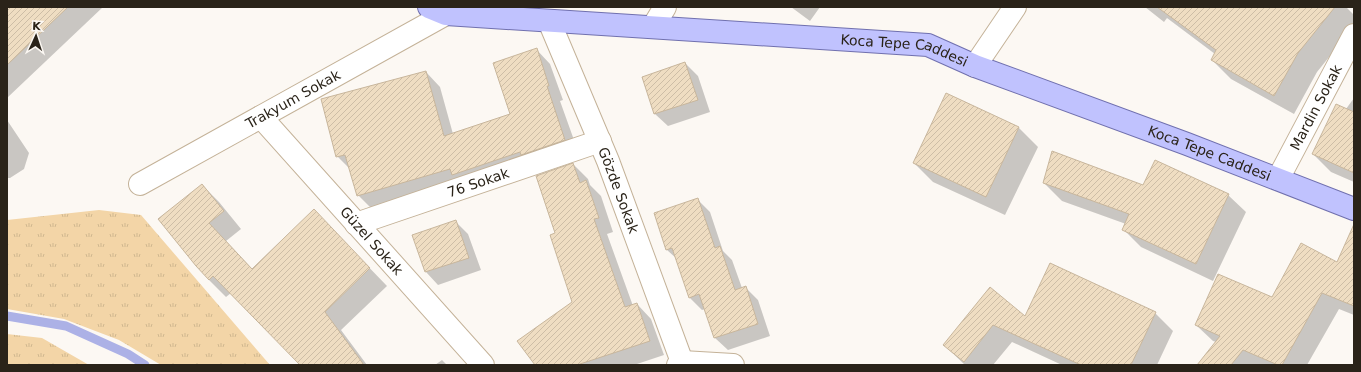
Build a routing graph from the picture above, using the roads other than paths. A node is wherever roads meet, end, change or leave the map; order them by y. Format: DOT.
graph roads {
  1 [pos="665,7"];
  2 [pos="1015,7"];
  3 [pos="438,11"];
  4 [pos="549,20"];
  5 [pos="653,27"];
  6 [pos="1354,35"];
  7 [pos="976,66"];
  8 [pos="261,117"];
  9 [pos="600,141"];
  10 [pos="1278,180"];
  11 [pos="140,184"];
  12 [pos="1354,208"];
  13 [pos="356,224"];
  14 [pos="680,364"];
  15 [pos="483,365"];
  16 [pos="733,365"];
  1 -- 5 [label="street"];
  2 -- 7 [label="street"];
  3 -- 4 [label="main road, Koca Tepe Caddesi"];
  3 -- 8 [label="street, Trakyum Sokak"];
  4 -- 5 [label="main road, Koca Tepe Caddesi"];
  4 -- 9 [label="street, Gözde Sokak"];
  5 -- 7 [label="main road, Koca Tepe Caddesi"];
  6 -- 10 [label="street, Mardin Sokak"];
  7 -- 10 [label="main road, Koca Tepe Caddesi"];
  8 -- 11 [label="street, Trakyum Sokak"];
  8 -- 13 [label="street, Güzel Sokak"];
  9 -- 13 [label="street, 76 Sokak"];
  9 -- 14 [label="street, Gözde Sokak"];
  10 -- 12 [label="main road, Koca Tepe Caddesi"];
  13 -- 15 [label="street, Güzel Sokak"];
  14 -- 16 [label="street"];
}
